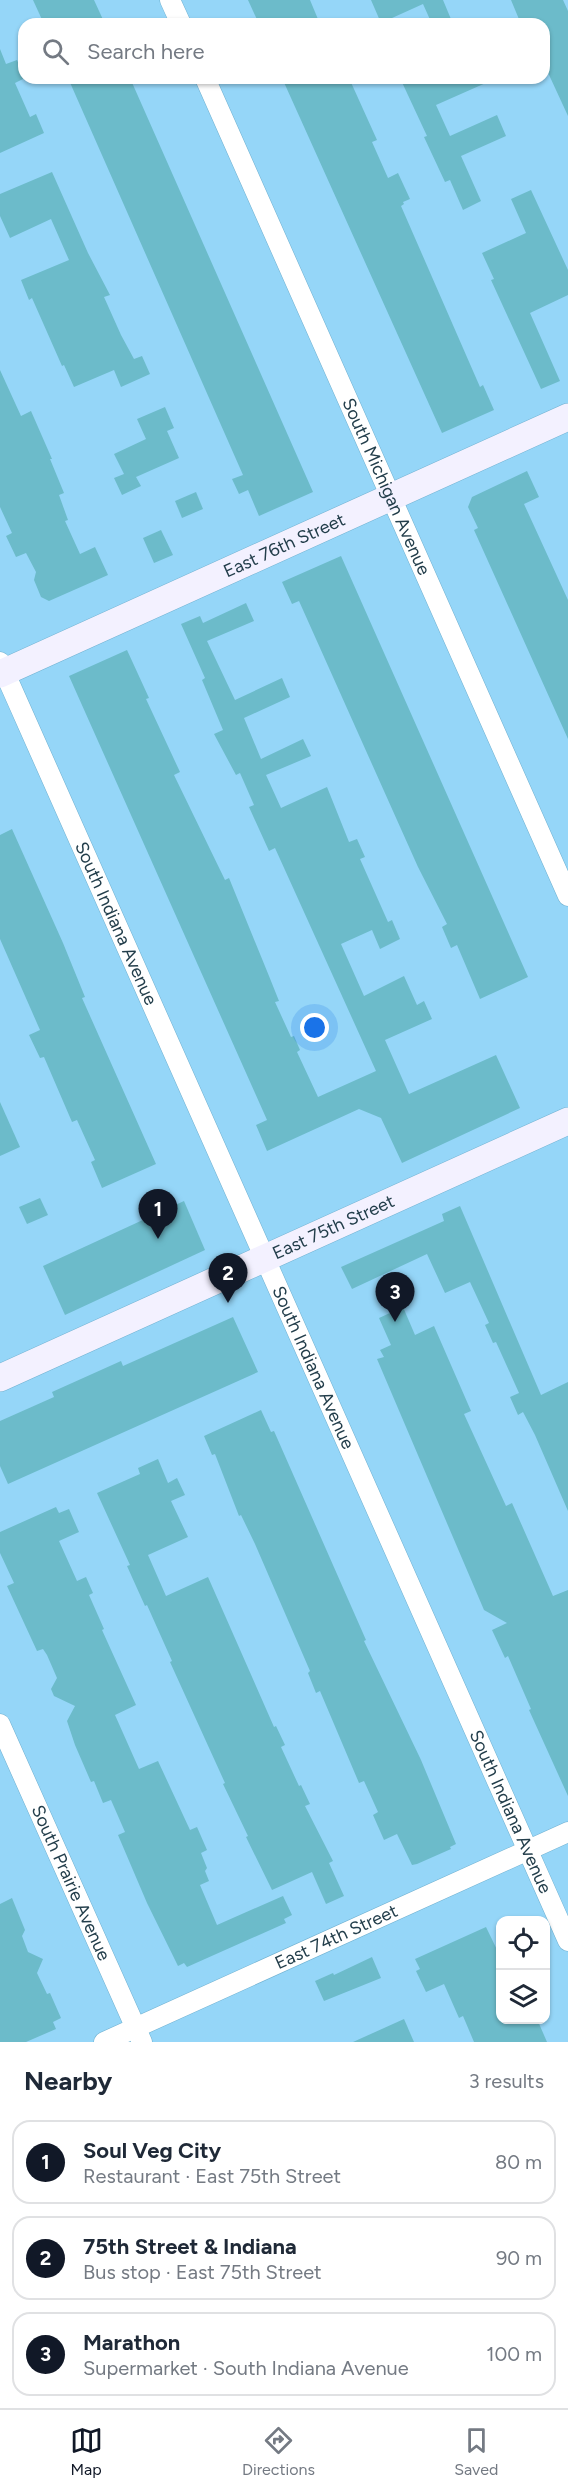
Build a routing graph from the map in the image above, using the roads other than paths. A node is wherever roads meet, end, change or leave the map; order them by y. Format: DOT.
graph roads {
  1 [pos="170,0"];
  2 [pos="178,18"];
  3 [pos="208,84"];
  4 [pos="568,417"];
  5 [pos="391,497"];
  6 [pos="1,669"];
  7 [pos="568,896"];
  8 [pos="568,1121"];
  9 [pos="266,1258"];
  10 [pos="0,1378"];
  11 [pos="0,1724"];
  12 [pos="568,1832"];
  13 [pos="528,1850"];
  14 [pos="568,1941"];
  15 [pos="139,2035"];
  16 [pos="104,2042"];
  1 -- 2 [label="street"];
  3 -- 5 [label="street, South Michigan Avenue"];
  4 -- 5 [label="street, East 76th Street"];
  5 -- 6 [label="street, East 76th Street"];
  5 -- 7 [label="street, South Michigan Avenue"];
  6 -- 9 [label="street, South Indiana Avenue"];
  8 -- 9 [label="street, East 75th Street"];
  9 -- 10 [label="street, East 75th Street"];
  9 -- 13 [label="street, South Indiana Avenue"];
  11 -- 15 [label="street, South Prairie Avenue"];
  12 -- 13 [label="street, East 74th Street"];
  13 -- 14 [label="street, South Indiana Avenue"];
  13 -- 15 [label="street, East 74th Street"];
  15 -- 16 [label="street, East 74th Street"];
}
